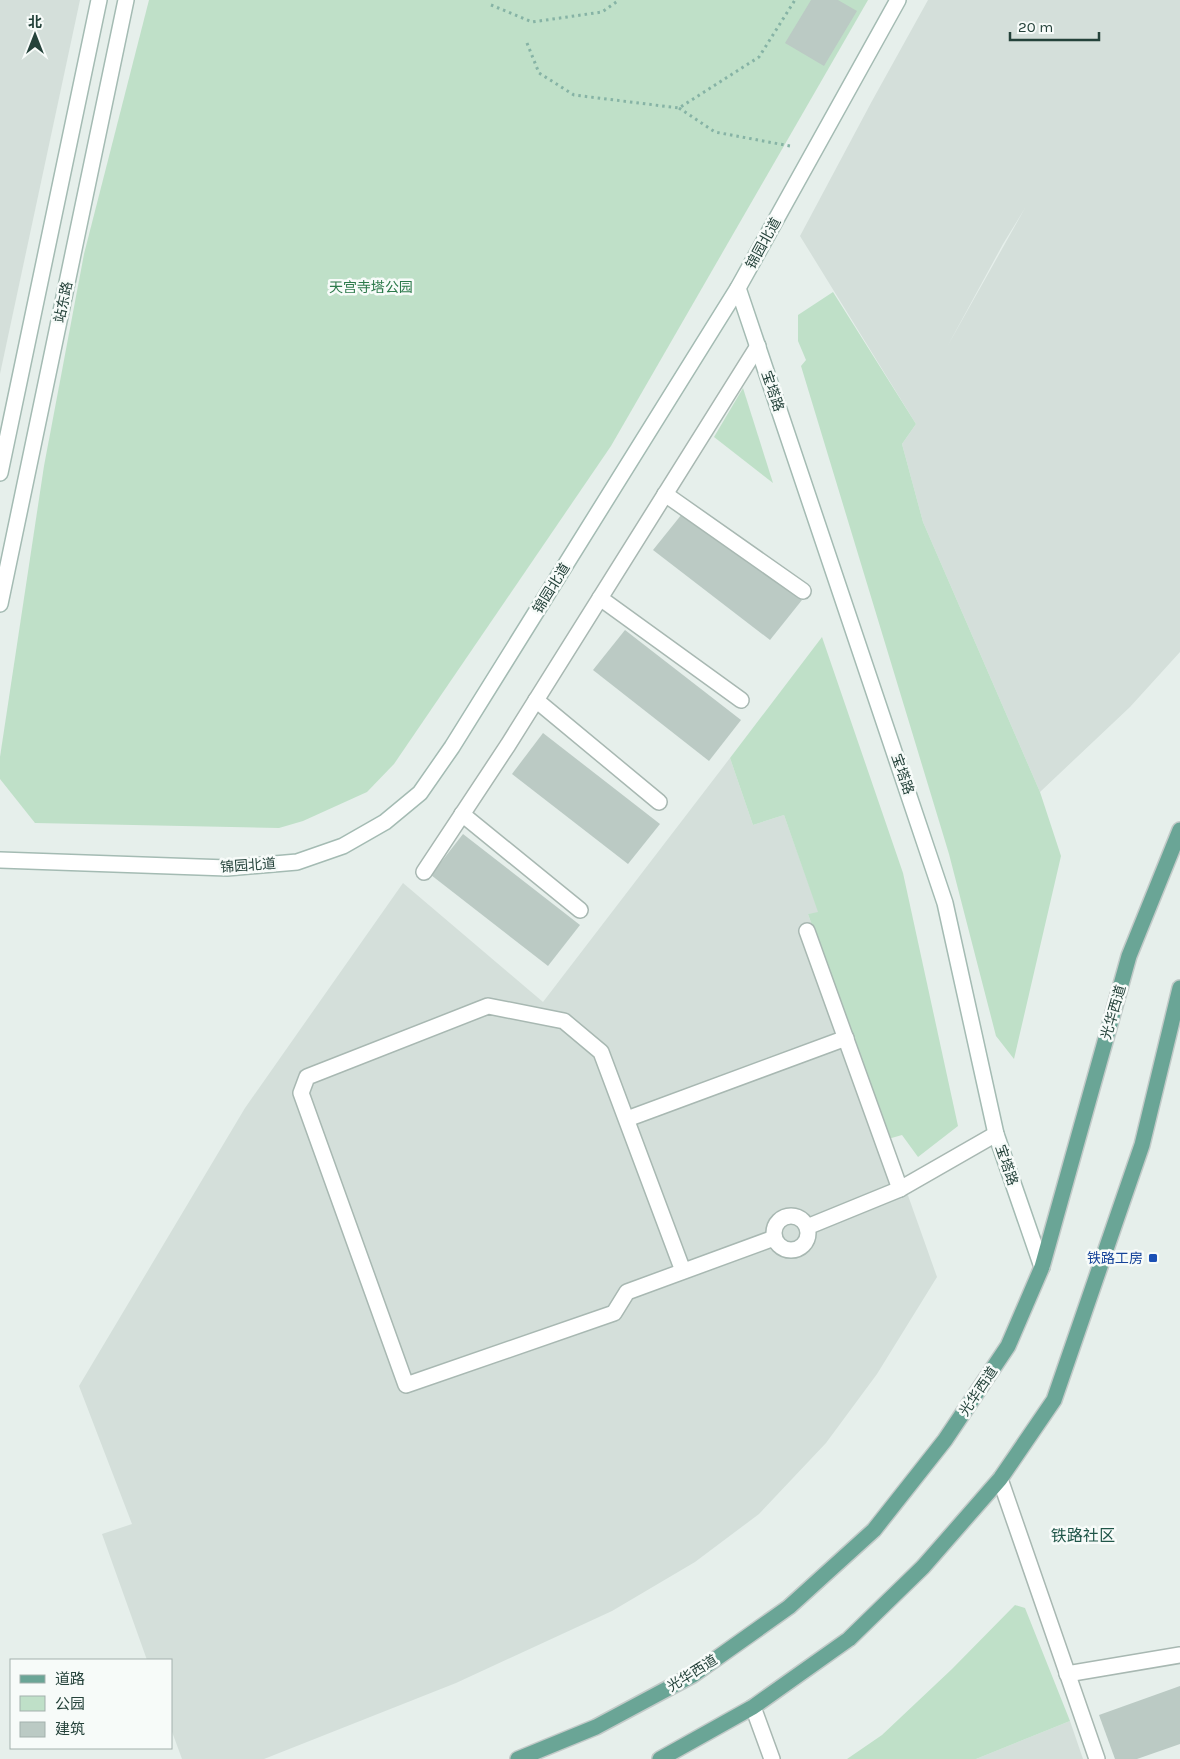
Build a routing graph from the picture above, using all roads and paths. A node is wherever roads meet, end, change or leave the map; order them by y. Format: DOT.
graph roads {
  1 [pos="99,0"];
  2 [pos="126,0"];
  3 [pos="619,0"];
  4 [pos="795,0"];
  5 [pos="898,0"];
  6 [pos="491,6"];
  7 [pos="527,43"];
  8 [pos="680,108"];
  9 [pos="814,152"];
  10 [pos="738,288"];
  11 [pos="758,346"];
  12 [pos="0,473"];
  13 [pos="665,494"];
  14 [pos="803,591"];
  15 [pos="600,598"];
  16 [pos="0,604"];
  17 [pos="536,700"];
  18 [pos="741,700"];
  19 [pos="659,802"];
  20 [pos="462,814"];
  21 [pos="1180,830"];
  22 [pos="0,860"];
  23 [pos="424,872"];
  24 [pos="580,910"];
  25 [pos="807,931"];
  26 [pos="1180,988"];
  27 [pos="846,1038"];
  28 [pos="627,1119"];
  29 [pos="996,1134"];
  30 [pos="900,1189"];
  31 [pos="807,1227"];
  32 [pos="774,1238"];
  33 [pos="1042,1267"];
  34 [pos="683,1271"];
  35 [pos="1000,1479"];
  36 [pos="1180,1656"];
  37 [pos="1067,1674"];
  38 [pos="753,1707"];
  39 [pos="518,1759"];
  40 [pos="660,1759"];
  41 [pos="772,1759"];
  42 [pos="1097,1759"];
  1 -- 12 [label="street, 站东路"];
  2 -- 16 [label="street, 站东路"];
  3 -- 6 [label="path"];
  4 -- 8 [label="path"];
  5 -- 9 [label="street, 锦园北道"];
  7 -- 8 [label="path"];
  8 -- 9 [label="path"];
  9 -- 10 [label="street, 锦园北道"];
  10 -- 11 [label="street, 宝塔路"];
  10 -- 22 [label="street, 锦园北道"];
  11 -- 13 [label="street"];
  11 -- 29 [label="street, 宝塔路"];
  13 -- 14 [label="street"];
  13 -- 15 [label="street"];
  15 -- 17 [label="street"];
  15 -- 18 [label="street"];
  17 -- 19 [label="street"];
  17 -- 20 [label="street"];
  20 -- 23 [label="street"];
  20 -- 24 [label="street"];
  21 -- 33 [label="main road, 光华西道"];
  25 -- 27 [label="street"];
  26 -- 35 [label="main road"];
  27 -- 28 [label="street"];
  27 -- 30 [label="street"];
  28 -- 34 [label="street"];
  28 -- 34 [label="street"];
  29 -- 30 [label="street"];
  29 -- 33 [label="street, 宝塔路"];
  30 -- 31 [label="street"];
  31 -- 32 [label="street"];
  31 -- 32 [label="street"];
  32 -- 34 [label="street"];
  33 -- 39 [label="main road, 光华西道"];
  35 -- 37 [label="street"];
  35 -- 38 [label="main road"];
  36 -- 37 [label="street"];
  37 -- 42 [label="street"];
  38 -- 40 [label="main road"];
  38 -- 41 [label="street"];
}
